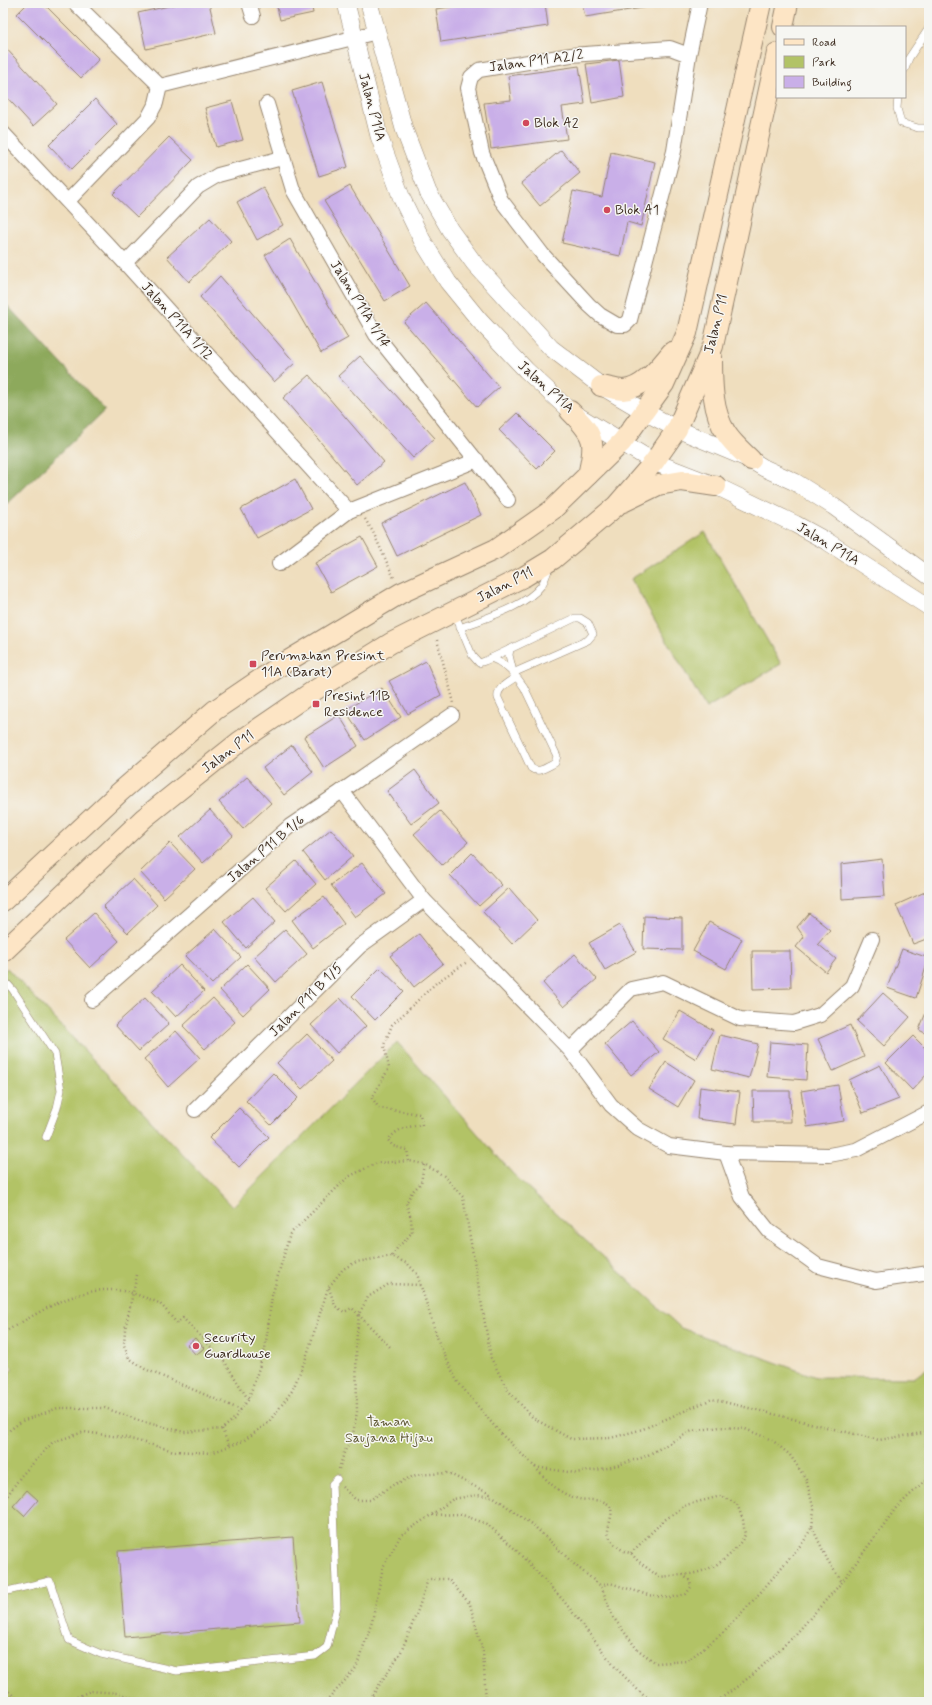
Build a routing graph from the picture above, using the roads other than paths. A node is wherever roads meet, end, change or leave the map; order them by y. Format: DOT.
graph roads {
  1 [pos="75,3"];
  2 [pos="346,3"];
  3 [pos="369,3"];
  4 [pos="700,3"];
  5 [pos="761,3"];
  6 [pos="788,3"];
  7 [pos="783,26"];
  8 [pos="929,28"];
  9 [pos="377,32"];
  10 [pos="354,38"];
  11 [pos="689,55"];
  12 [pos="776,58"];
  13 [pos="906,66"];
  14 [pos="160,86"];
  15 [pos="898,98"];
  16 [pos="267,104"];
  17 [pos="929,128"];
  18 [pos="3,133"];
  19 [pos="282,158"];
  20 [pos="68,201"];
  21 [pos="125,263"];
  22 [pos="687,333"];
  23 [pos="713,346"];
  24 [pos="601,386"];
  25 [pos="570,411"];
  26 [pos="645,412"];
  27 [pos="677,429"];
  28 [pos="622,442"];
  29 [pos="477,460"];
  30 [pos="751,460"];
  31 [pos="654,462"];
  32 [pos="588,475"];
  33 [pos="716,486"];
  34 [pos="508,500"];
  35 [pos="616,506"];
  36 [pos="353,510"];
  37 [pos="280,564"];
  38 [pos="929,576"];
  39 [pos="929,607"];
  40 [pos="457,620"];
  41 [pos="510,649"];
  42 [pos="491,658"];
  43 [pos="515,675"];
  44 [pos="452,715"];
  45 [pos="342,792"];
  46 [pos="424,900"];
  47 [pos="3,901"];
  48 [pos="872,939"];
  49 [pos="3,952"];
  50 [pos="3,979"];
  51 [pos="92,1000"];
  52 [pos="570,1050"];
  53 [pos="195,1110"];
  54 [pos="929,1112"];
  55 [pos="46,1137"];
  56 [pos="726,1153"];
  57 [pos="929,1273"];
  58 [pos="338,1479"];
  59 [pos="3,1592"];
  1 -- 14 [label="street"];
  2 -- 10 [label="street, Jalan P11A"];
  3 -- 9 [label="street, Jalan P11A"];
  4 -- 11 [label="street"];
  5 -- 22 [label="main road, Jalan P11"];
  6 -- 7 [label="main road"];
  8 -- 13 [label="lane"];
  9 -- 10 [label="street"];
  9 -- 24 [label="street, Jalan P11A"];
  10 -- 14 [label="street"];
  10 -- 25 [label="street, Jalan P11A"];
  11 -- 11 [label="street, Jalan P11 A2/2"];
  12 -- 23 [label="main road, Jalan P11"];
  14 -- 20 [label="street"];
  15 -- 17 [label="lane"];
  16 -- 19 [label="street, Jalan P11A 1/14"];
  18 -- 20 [label="street, Jalan P11A 1/12"];
  19 -- 21 [label="street"];
  19 -- 29 [label="street, Jalan P11A 1/14"];
  20 -- 21 [label="street, Jalan P11A 1/12"];
  21 -- 36 [label="street, Jalan P11A 1/12"];
  22 -- 24 [label="main road"];
  22 -- 26 [label="main road, Jalan P11"];
  23 -- 27 [label="main road, Jalan P11"];
  23 -- 30 [label="main road"];
  24 -- 26 [label="street, Jalan P11A"];
  25 -- 28 [label="street, Jalan P11A"];
  25 -- 32 [label="main road"];
  26 -- 27 [label="street, Jalan P11A"];
  26 -- 28 [label="main road, Jalan P11"];
  27 -- 30 [label="street, Jalan P11A"];
  27 -- 31 [label="main road, Jalan P11"];
  28 -- 31 [label="street, Jalan P11A"];
  28 -- 32 [label="main road, Jalan P11"];
  29 -- 34 [label="street, Jalan P11A 1/14"];
  29 -- 36 [label="street"];
  30 -- 38 [label="street, Jalan P11A"];
  31 -- 33 [label="street, Jalan P11A"];
  31 -- 35 [label="main road, Jalan P11"];
  32 -- 47 [label="main road, Jalan P11"];
  33 -- 35 [label="main road"];
  33 -- 39 [label="street, Jalan P11A"];
  35 -- 40 [label="main road, Jalan P11"];
  36 -- 37 [label="street"];
  40 -- 42 [label="lane"];
  40 -- 49 [label="main road, Jalan P11"];
  41 -- 42 [label="lane"];
  41 -- 43 [label="lane"];
  41 -- 43 [label="lane"];
  42 -- 43 [label="lane"];
  43 -- 43 [label="lane"];
  44 -- 45 [label="street, Jalan P11 B 1/6"];
  45 -- 46 [label="street"];
  45 -- 51 [label="street, Jalan P11 B 1/6"];
  46 -- 52 [label="street"];
  46 -- 53 [label="street, Jalan P11 B 1/5"];
  48 -- 52 [label="street"];
  50 -- 55 [label="lane"];
  52 -- 56 [label="street"];
  54 -- 56 [label="street"];
  56 -- 57 [label="street"];
  58 -- 59 [label="lane"];
}
